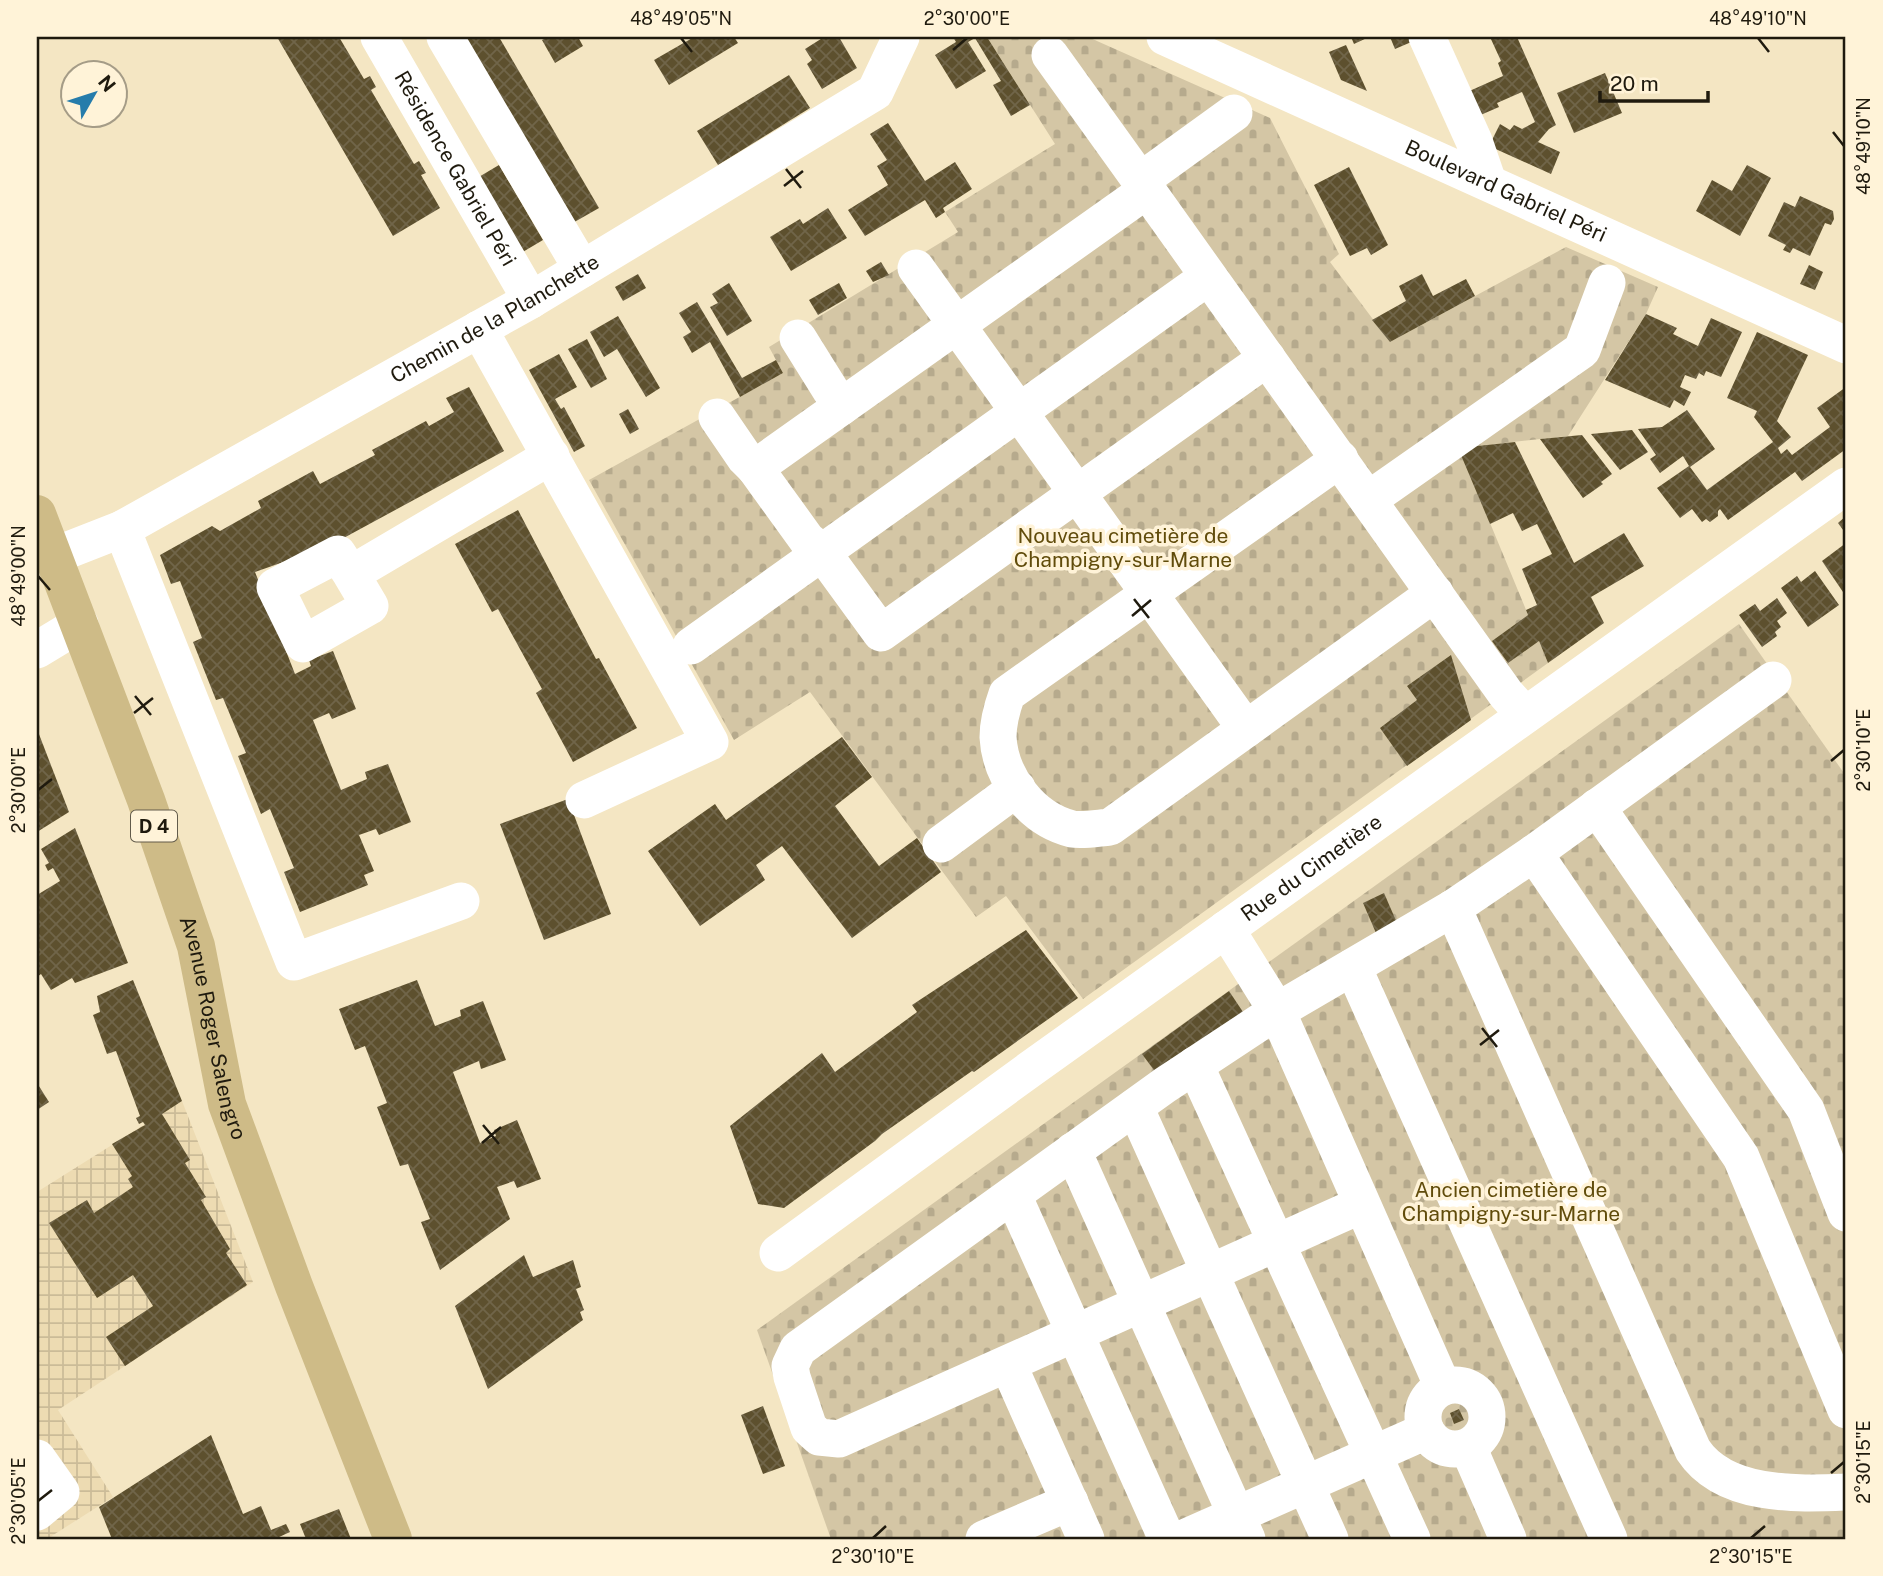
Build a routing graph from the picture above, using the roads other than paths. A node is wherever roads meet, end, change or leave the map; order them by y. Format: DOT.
graph roads {
  1 [pos="379,37"];
  2 [pos="445,37"];
  3 [pos="901,37"];
  4 [pos="1165,37"];
  5 [pos="1427,37"];
  6 [pos="1050,55"];
  7 [pos="1234,113"];
  8 [pos="1488,182"];
  9 [pos="1144,185"];
  10 [pos="916,268"];
  11 [pos="582,269"];
  12 [pos="1208,277"];
  13 [pos="1607,283"];
  14 [pos="531,300"];
  15 [pos="957,325"];
  16 [pos="479,329"];
  17 [pos="798,338"];
  18 [pos="1846,345"];
  19 [pos="1267,358"];
  20 [pos="841,407"];
  21 [pos="1019,412"];
  22 [pos="717,417"];
  23 [pos="551,456"];
  24 [pos="1340,459"];
  25 [pos="755,468"];
  26 [pos="1846,486"];
  27 [pos="1077,494"];
  28 [pos="1368,500"];
  29 [pos="37,514"];
  30 [pos="122,529"];
  31 [pos="822,552"];
  32 [pos="52,556"];
  33 [pos="351,574"];
  34 [pos="1150,593"];
  35 [pos="1435,593"];
  36 [pos="80,624"];
  37 [pos="691,646"];
  38 [pos="37,650"];
  39 [pos="1773,680"];
  40 [pos="1525,715"];
  41 [pos="1246,729"];
  42 [pos="1017,788"];
  43 [pos="584,800"];
  44 [pos="1597,807"];
  45 [pos="942,844"];
  46 [pos="1534,853"];
  47 [pos="461,901"];
  48 [pos="1452,908"];
  49 [pos="1226,929"];
  50 [pos="1353,967"];
  51 [pos="1277,1011"];
  52 [pos="1195,1065"];
  53 [pos="1135,1107"];
  54 [pos="1073,1151"];
  55 [pos="1013,1195"];
  56 [pos="1361,1205"];
  57 [pos="1846,1213"];
  58 [pos="1278,1242"];
  59 [pos="778,1253"];
  60 [pos="1211,1273"];
  61 [pos="1142,1304"];
  62 [pos="1074,1334"];
  63 [pos="1008,1364"];
  64 [pos="1443,1387"];
  65 [pos="1846,1410"];
  66 [pos="1426,1431"];
  67 [pos="1468,1447"];
  68 [pos="1373,1454"];
  69 [pos="37,1458"];
  70 [pos="1306,1485"];
  71 [pos="1846,1492"];
  72 [pos="1070,1502"];
  73 [pos="37,1513"];
  74 [pos="1242,1527"];
  75 [pos="393,1539"];
  76 [pos="984,1539"];
  77 [pos="1086,1539"];
  78 [pos="1167,1539"];
  79 [pos="1182,1539"];
  80 [pos="1330,1539"];
  81 [pos="1412,1539"];
  82 [pos="1508,1539"];
  83 [pos="1608,1539"];
  1 -- 14 [label="street, Résidence Gabriel Péri"];
  2 -- 11 [label="street"];
  3 -- 11 [label="street, Chemin de la Planchette"];
  4 -- 8 [label="street, Boulevard Gabriel Péri"];
  5 -- 8 [label="street"];
  6 -- 9 [label="street"];
  7 -- 9 [label="street"];
  8 -- 18 [label="street, Boulevard Gabriel Péri"];
  9 -- 12 [label="street"];
  9 -- 15 [label="street"];
  10 -- 15 [label="street"];
  11 -- 14 [label="street, Chemin de la Planchette"];
  12 -- 19 [label="street"];
  12 -- 21 [label="street"];
  13 -- 28 [label="street"];
  14 -- 16 [label="street, Chemin de la Planchette"];
  15 -- 20 [label="street"];
  15 -- 21 [label="street"];
  16 -- 23 [label="street"];
  16 -- 30 [label="street, Chemin de la Planchette"];
  17 -- 20 [label="street"];
  19 -- 24 [label="street"];
  19 -- 27 [label="street"];
  20 -- 25 [label="street"];
  21 -- 27 [label="street"];
  21 -- 31 [label="street"];
  22 -- 25 [label="street"];
  23 -- 33 [label="street"];
  23 -- 43 [label="street"];
  24 -- 28 [label="street"];
  24 -- 34 [label="street"];
  25 -- 31 [label="street"];
  26 -- 40 [label="street, Rue du Cimetière"];
  27 -- 31 [label="street"];
  27 -- 34 [label="street"];
  28 -- 35 [label="street"];
  29 -- 32 [label="main road, Avenue Roger Salengro / D 4"];
  30 -- 32 [label="street, Chemin de la Planchette"];
  30 -- 47 [label="street"];
  31 -- 37 [label="street"];
  32 -- 36 [label="main road, Avenue Roger Salengro / D 4"];
  34 -- 41 [label="street"];
  34 -- 42 [label="street"];
  35 -- 40 [label="street"];
  35 -- 41 [label="street"];
  36 -- 38 [label="street"];
  36 -- 75 [label="main road, Avenue Roger Salengro / D 4"];
  39 -- 44 [label="street"];
  40 -- 49 [label="street, Rue du Cimetière"];
  41 -- 42 [label="street"];
  42 -- 45 [label="street"];
  44 -- 46 [label="street"];
  44 -- 57 [label="street"];
  46 -- 48 [label="street"];
  46 -- 65 [label="street"];
  48 -- 50 [label="street"];
  48 -- 71 [label="street"];
  49 -- 51 [label="street"];
  49 -- 59 [label="street, Rue du Cimetière"];
  50 -- 51 [label="street"];
  50 -- 83 [label="street"];
  51 -- 52 [label="street"];
  51 -- 56 [label="street"];
  52 -- 53 [label="street"];
  52 -- 58 [label="street"];
  53 -- 54 [label="street"];
  53 -- 60 [label="street"];
  54 -- 55 [label="street"];
  54 -- 61 [label="street"];
  55 -- 62 [label="street"];
  55 -- 63 [label="street"];
  56 -- 58 [label="street"];
  56 -- 64 [label="street"];
  58 -- 60 [label="street"];
  58 -- 68 [label="street"];
  60 -- 61 [label="street"];
  60 -- 70 [label="street"];
  61 -- 62 [label="street"];
  61 -- 74 [label="street"];
  62 -- 63 [label="street"];
  62 -- 78 [label="street"];
  63 -- 72 [label="street"];
  64 -- 66 [label="street"];
  64 -- 67 [label="street"];
  66 -- 67 [label="street"];
  66 -- 68 [label="street"];
  67 -- 82 [label="street"];
  68 -- 70 [label="street"];
  68 -- 81 [label="street"];
  69 -- 73 [label="street"];
  70 -- 74 [label="street"];
  70 -- 80 [label="street"];
  72 -- 76 [label="street"];
  72 -- 77 [label="street"];
  74 -- 79 [label="street"];
}
